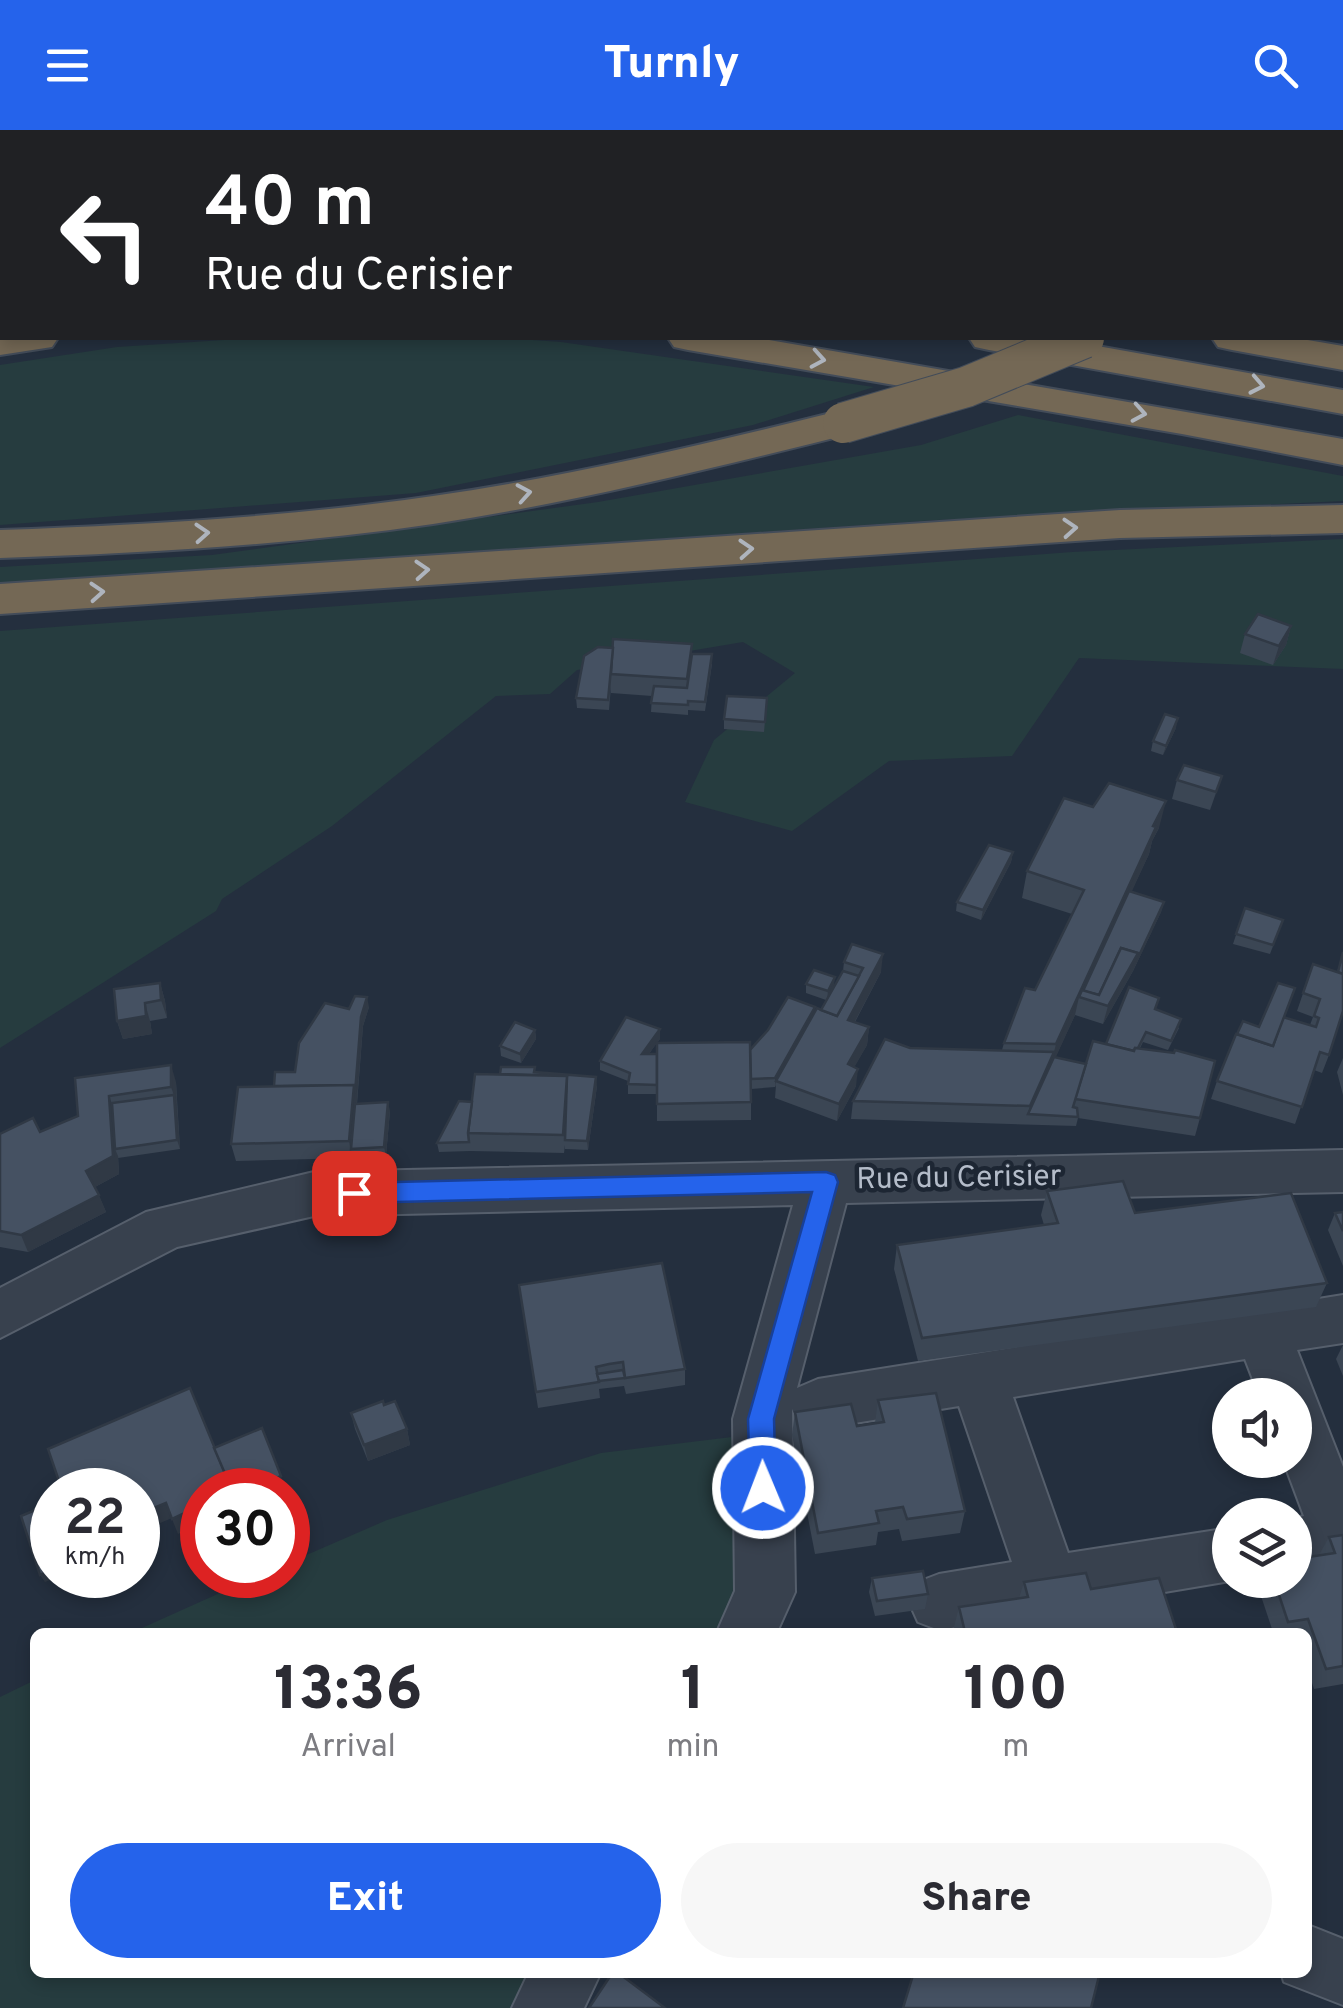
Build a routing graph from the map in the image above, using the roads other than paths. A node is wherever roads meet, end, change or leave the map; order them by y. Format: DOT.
graph roads {
  1 [pos="700,340"];
  2 [pos="999,340"];
  3 [pos="1079,340"];
  4 [pos="1243,340"];
  5 [pos="1343,358"];
  6 [pos="1343,402"];
  7 [pos="1343,452"];
  8 [pos="1343,520"];
  9 [pos="0,544"];
  10 [pos="0,599"];
  11 [pos="1343,1171"];
  12 [pos="826,1182"];
  13 [pos="0,1315"];
  14 [pos="1343,1319"];
  15 [pos="1263,1332"];
  16 [pos="978,1378"];
  17 [pos="1281,1378"];
  18 [pos="818,1404"];
  19 [pos="1310,1478"];
  20 [pos="1326,1540"];
  21 [pos="1212,1558"];
  22 [pos="1048,1584"];
  23 [pos="939,1602"];
  24 [pos="749,1628"];
  25 [pos="1312,1960"];
  26 [pos="1343,1972"];
  27 [pos="564,1978"];
  28 [pos="546,2008"];
  1 -- 7 [label="highway, one-way"];
  2 -- 6 [label="highway, one-way"];
  9 -- 3 [label="highway, one-way, bridge"];
  4 -- 5 [label="highway"];
  10 -- 8 [label="highway, one-way"];
  11 -- 12 [label="street, Rue du Cerisier"];
  12 -- 13 [label="street, Rue du Cerisier"];
  12 -- 24 [label="street"];
  14 -- 15 [label="street"];
  15 -- 16 [label="street"];
  15 -- 17 [label="street"];
  16 -- 18 [label="street"];
  16 -- 22 [label="street"];
  19 -- 20 [label="street"];
  21 -- 22 [label="street"];
  22 -- 23 [label="street"];
  25 -- 26 [label="street"];
  27 -- 28 [label="street"];
}
